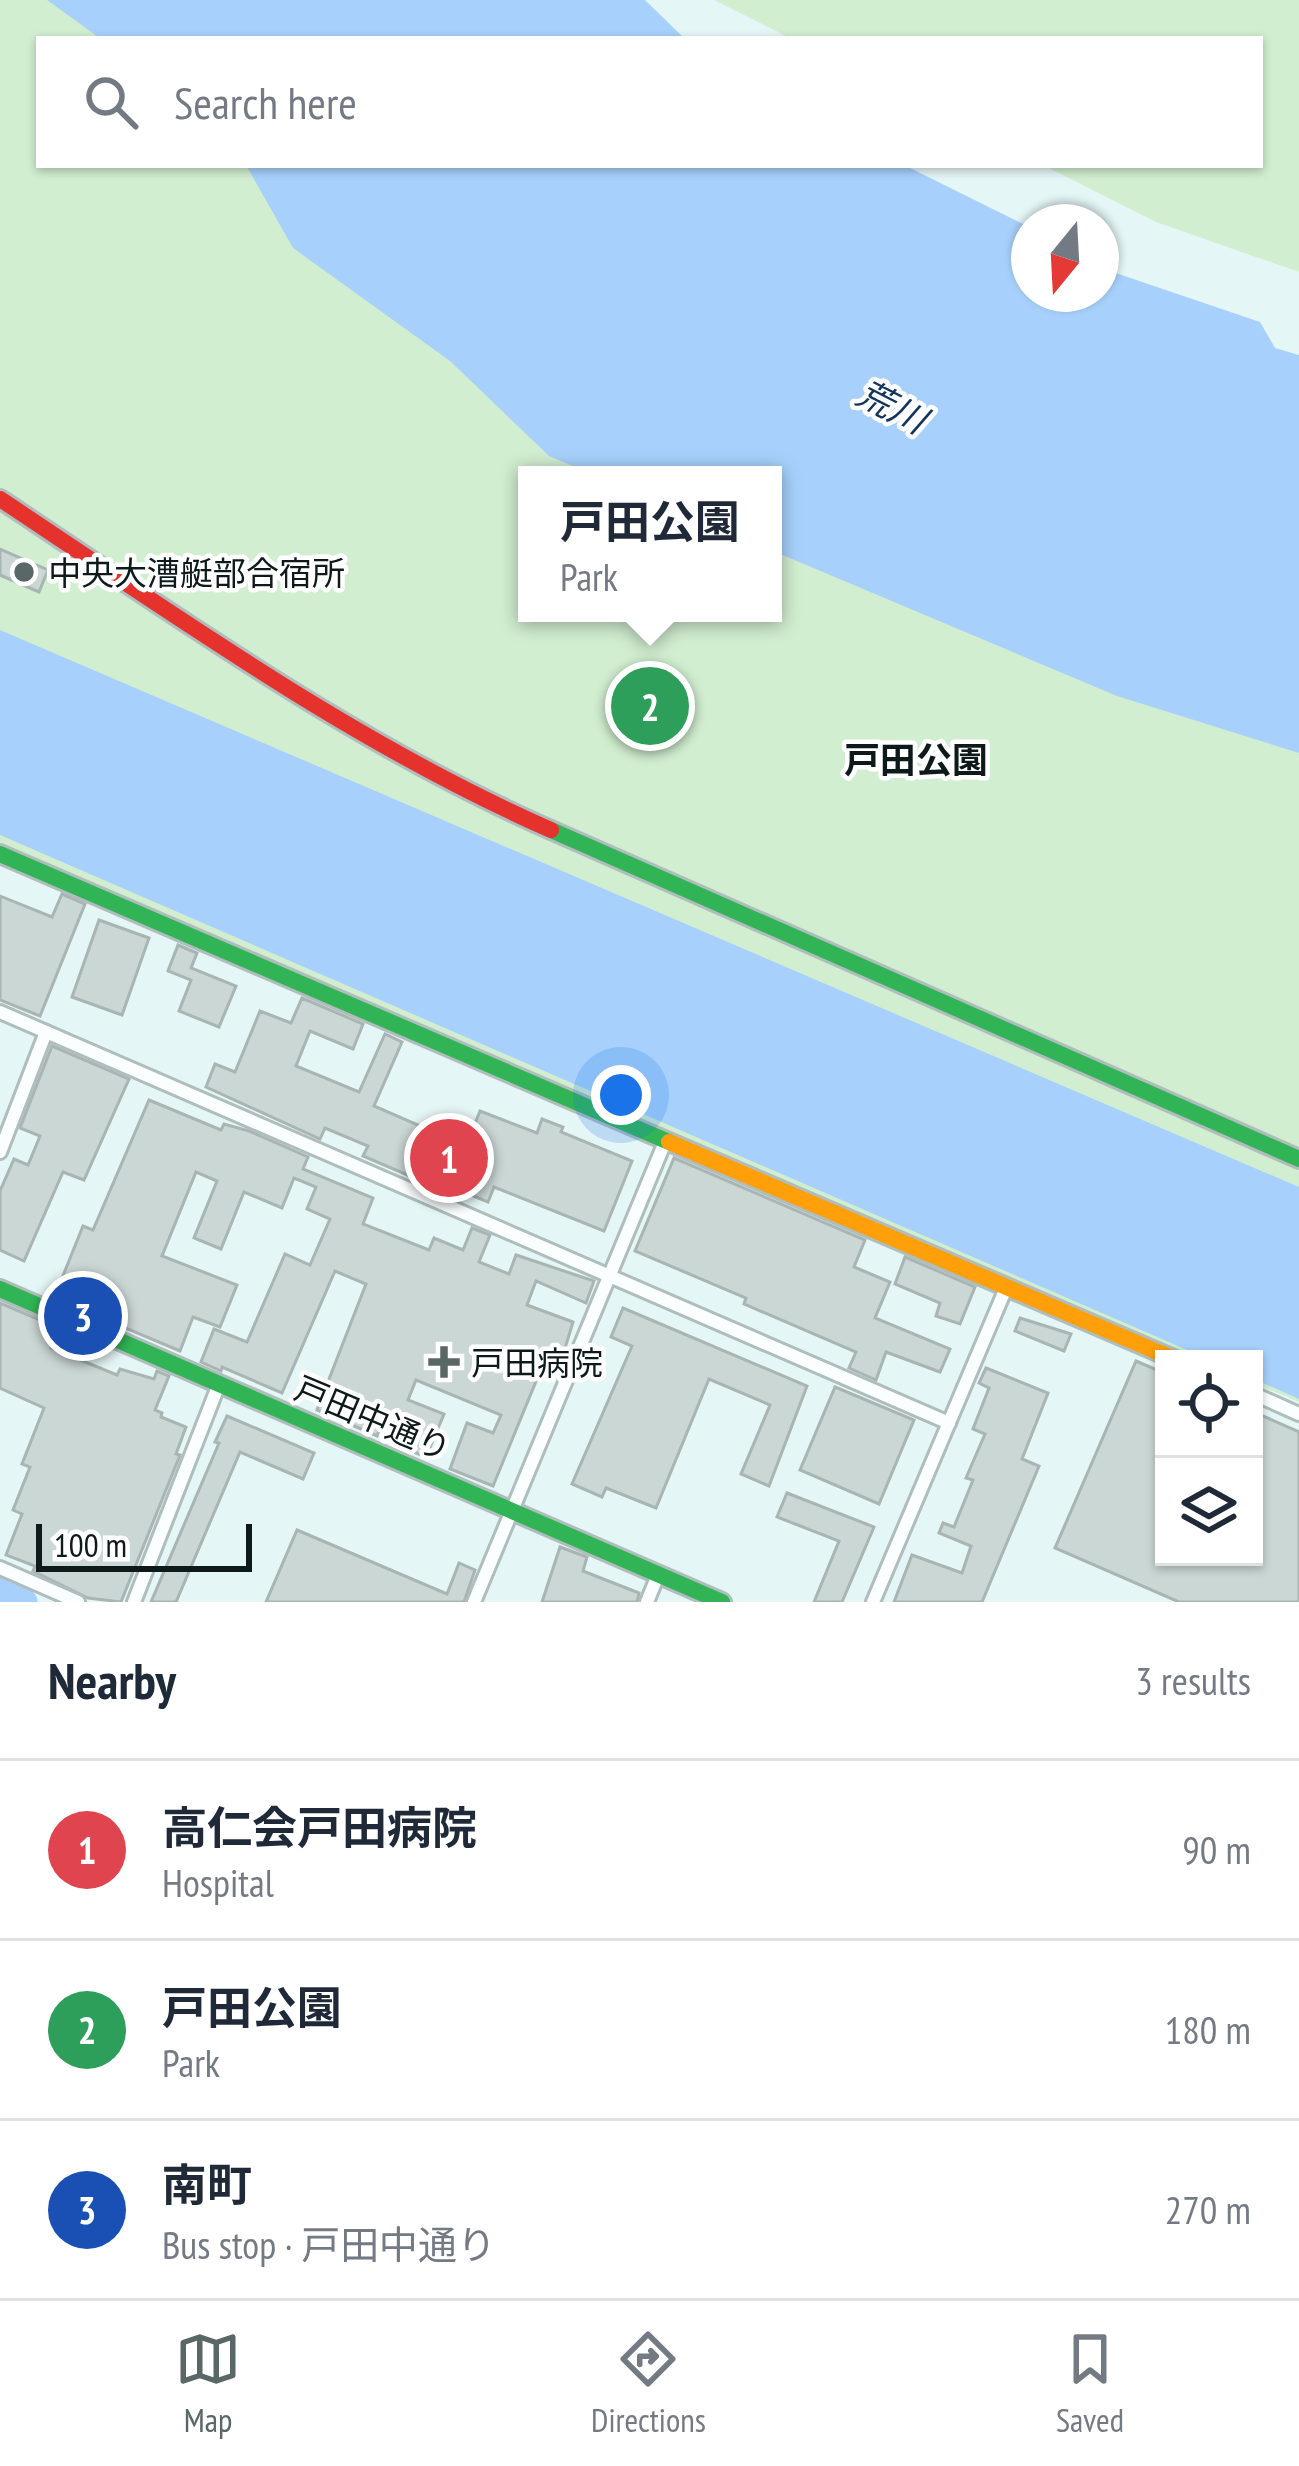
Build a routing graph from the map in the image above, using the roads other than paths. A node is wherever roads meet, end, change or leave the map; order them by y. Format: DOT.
graph roads {
  1 [pos="0,499"];
  2 [pos="0,854"];
  3 [pos="0,1012"];
  4 [pos="46,1032"];
  5 [pos="665,1142"];
  6 [pos="0,1152"];
  7 [pos="1299,1159"];
  8 [pos="609,1275"];
  9 [pos="0,1288"];
  10 [pos="1006,1288"];
  11 [pos="1155,1351"];
  12 [pos="219,1384"];
  13 [pos="1263,1398"];
  14 [pos="1299,1414"];
  15 [pos="949,1423"];
  16 [pos="512,1510"];
  17 [pos="0,1568"];
  18 [pos="658,1574"];
  19 [pos="78,1602"];
  20 [pos="134,1602"];
  21 [pos="474,1602"];
  22 [pos="647,1602"];
  23 [pos="722,1602"];
  24 [pos="873,1602"];
  1 -- 7 [label="street"];
  2 -- 5 [label="street"];
  3 -- 4 [label="street"];
  4 -- 6 [label="street"];
  4 -- 8 [label="street"];
  5 -- 8 [label="street"];
  5 -- 10 [label="street"];
  8 -- 15 [label="street"];
  8 -- 16 [label="street"];
  9 -- 12 [label="street, 戸田中通り"];
  10 -- 11 [label="street"];
  10 -- 15 [label="street"];
  12 -- 16 [label="street, 戸田中通り"];
  12 -- 20 [label="street"];
  13 -- 14 [label="street"];
  15 -- 24 [label="street"];
  16 -- 18 [label="street, 戸田中通り"];
  16 -- 21 [label="street"];
  17 -- 19 [label="street"];
  18 -- 22 [label="street"];
  18 -- 23 [label="street, 戸田中通り"];
}
